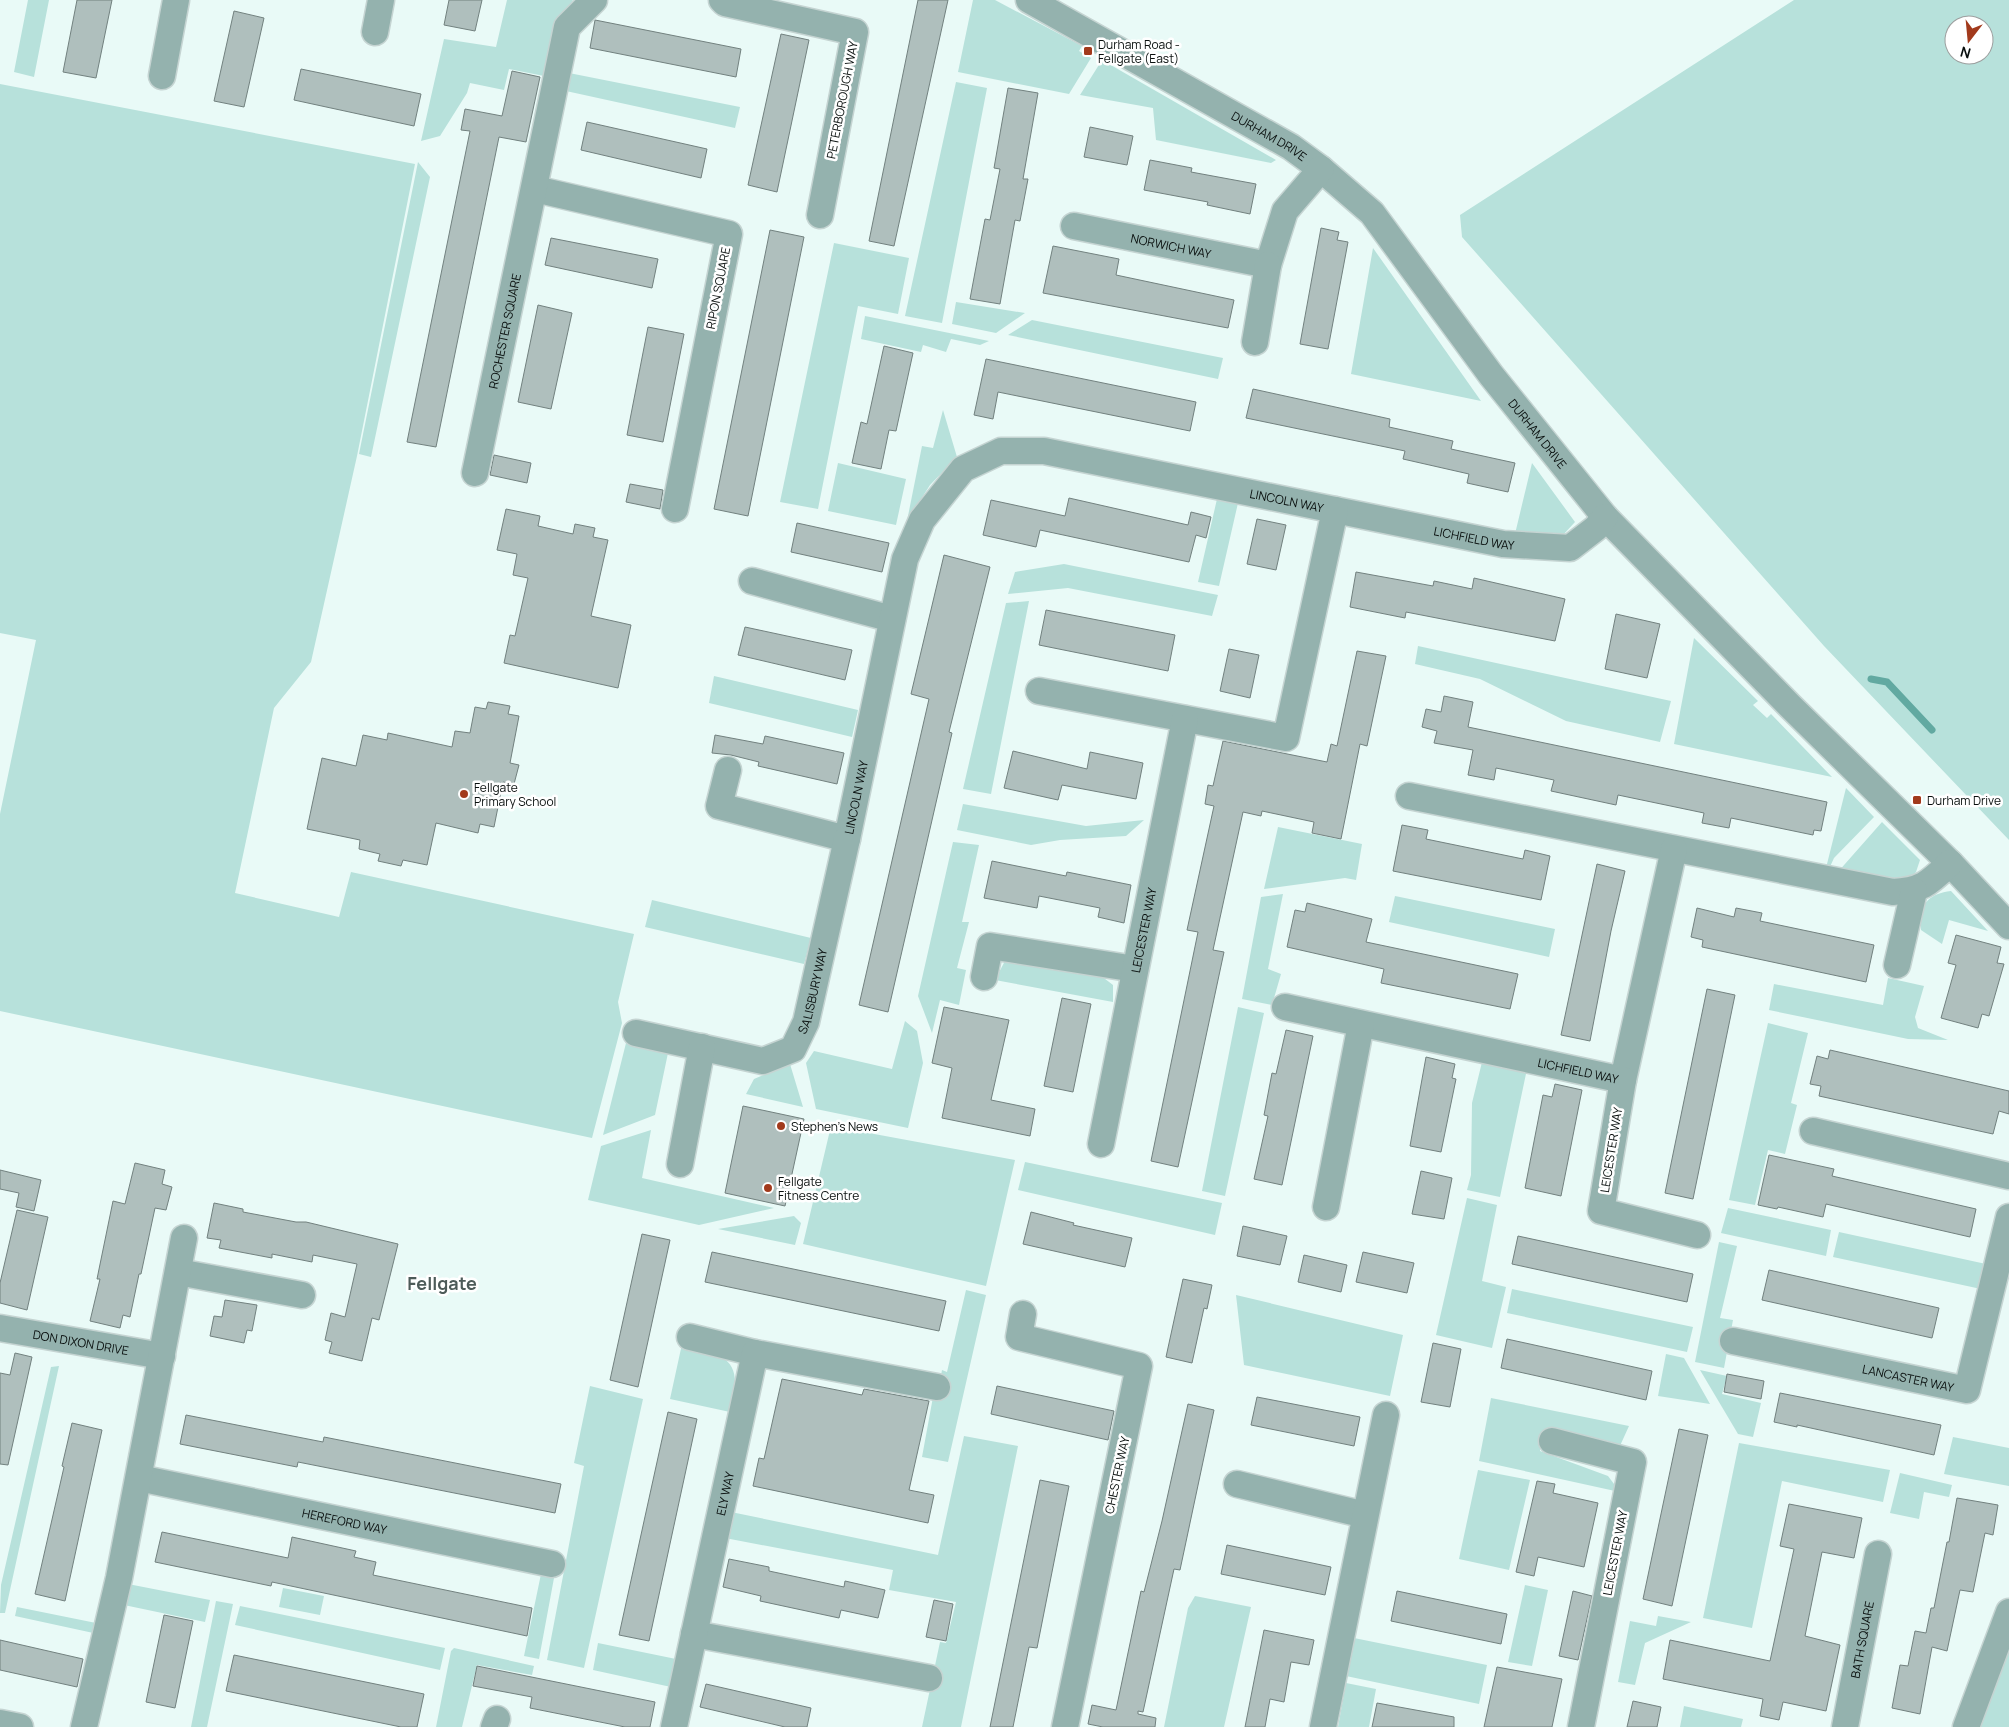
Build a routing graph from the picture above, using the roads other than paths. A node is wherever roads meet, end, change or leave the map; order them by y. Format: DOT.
graph roads {
  1 [pos="176,0"];
  2 [pos="381,0"];
  3 [pos="594,0"];
  4 [pos="722,0"];
  5 [pos="1029,0"];
  6 [pos="374,32"];
  7 [pos="162,76"];
  8 [pos="1321,169"];
  9 [pos="535,189"];
  10 [pos="820,215"];
  11 [pos="1074,226"];
  12 [pos="1268,264"];
  13 [pos="1254,342"];
  14 [pos="475,473"];
  15 [pos="675,509"];
  16 [pos="1334,510"];
  17 [pos="1605,517"];
  18 [pos="752,581"];
  19 [pos="892,619"];
  20 [pos="1039,691"];
  21 [pos="1185,719"];
  22 [pos="728,770"];
  23 [pos="1409,796"];
  24 [pos="847,839"];
  25 [pos="1674,849"];
  26 [pos="1950,862"];
  27 [pos="1914,891"];
  28 [pos="2009,926"];
  29 [pos="1897,965"];
  30 [pos="1135,969"];
  31 [pos="984,977"];
  32 [pos="1285,1007"];
  33 [pos="1361,1024"];
  34 [pos="636,1033"];
  35 [pos="702,1047"];
  36 [pos="1622,1080"];
  37 [pos="1813,1131"];
  38 [pos="1101,1144"];
  39 [pos="680,1164"];
  40 [pos="2009,1176"];
  41 [pos="1326,1207"];
  42 [pos="2009,1217"];
  43 [pos="1697,1235"];
  44 [pos="184,1238"];
  45 [pos="178,1272"];
  46 [pos="302,1295"];
  47 [pos="1023,1314"];
  48 [pos="0,1328"];
  49 [pos="690,1337"];
  50 [pos="1733,1341"];
  51 [pos="755,1353"];
  52 [pos="162,1356"];
  53 [pos="937,1387"];
  54 [pos="1386,1415"];
  55 [pos="1552,1441"];
  56 [pos="139,1478"];
  57 [pos="1237,1484"];
  58 [pos="1364,1515"];
  59 [pos="1878,1554"];
  60 [pos="552,1564"];
  61 [pos="2009,1612"];
  62 [pos="694,1634"];
  63 [pos="929,1678"];
  64 [pos="0,1723"];
  65 [pos="20,1727"];
  66 [pos="84,1727"];
  67 [pos="674,1727"];
  68 [pos="1065,1727"];
  69 [pos="1323,1727"];
  70 [pos="1581,1727"];
  71 [pos="1845,1727"];
  72 [pos="1966,1727"];
  1 -- 7 [label="street"];
  2 -- 6 [label="street"];
  3 -- 9 [label="street"];
  4 -- 10 [label="street, PETERBOROUGH WAY"];
  5 -- 8 [label="street, DURHAM DRIVE"];
  8 -- 12 [label="street"];
  8 -- 17 [label="street, DURHAM DRIVE"];
  9 -- 14 [label="street, ROCHESTER SQUARE"];
  9 -- 15 [label="street, RIPON SQUARE"];
  11 -- 12 [label="street, NORWICH WAY"];
  12 -- 13 [label="street"];
  16 -- 17 [label="street, LICHFIELD WAY"];
  16 -- 19 [label="street, LINCOLN WAY"];
  16 -- 21 [label="street, LINCOLN WAY"];
  17 -- 26 [label="street, DURHAM DRIVE"];
  18 -- 19 [label="street"];
  19 -- 24 [label="street, LINCOLN WAY"];
  20 -- 21 [label="street, LINCOLN WAY"];
  21 -- 30 [label="street, LEICESTER WAY"];
  22 -- 24 [label="street, LINCOLN WAY"];
  23 -- 25 [label="street"];
  24 -- 35 [label="street, SALISBURY WAY"];
  25 -- 27 [label="street"];
  25 -- 36 [label="street, LICHFIELD WAY"];
  26 -- 27 [label="street"];
  26 -- 28 [label="street, DURHAM DRIVE"];
  27 -- 29 [label="street"];
  30 -- 31 [label="street"];
  30 -- 38 [label="street, LEICESTER WAY"];
  32 -- 33 [label="street, LICHFIELD WAY"];
  33 -- 36 [label="street, LICHFIELD WAY"];
  33 -- 41 [label="street"];
  34 -- 35 [label="street, SALISBURY WAY"];
  35 -- 39 [label="street"];
  36 -- 43 [label="street, LEICESTER WAY"];
  37 -- 40 [label="street"];
  42 -- 50 [label="street, LANCASTER WAY"];
  44 -- 45 [label="street"];
  45 -- 46 [label="street"];
  45 -- 52 [label="street"];
  47 -- 68 [label="street, CHESTER WAY"];
  48 -- 52 [label="street, DON DIXON DRIVE"];
  49 -- 51 [label="street"];
  51 -- 53 [label="street"];
  51 -- 62 [label="street, ELY WAY"];
  52 -- 56 [label="street"];
  54 -- 58 [label="street"];
  55 -- 70 [label="street, LEICESTER WAY"];
  56 -- 60 [label="street, HEREFORD WAY"];
  56 -- 66 [label="street"];
  57 -- 58 [label="street"];
  58 -- 69 [label="street"];
  59 -- 71 [label="street, BATH SQUARE"];
  61 -- 72 [label="street"];
  62 -- 63 [label="street"];
  62 -- 67 [label="street, ELY WAY"];
  64 -- 65 [label="street"];
}
